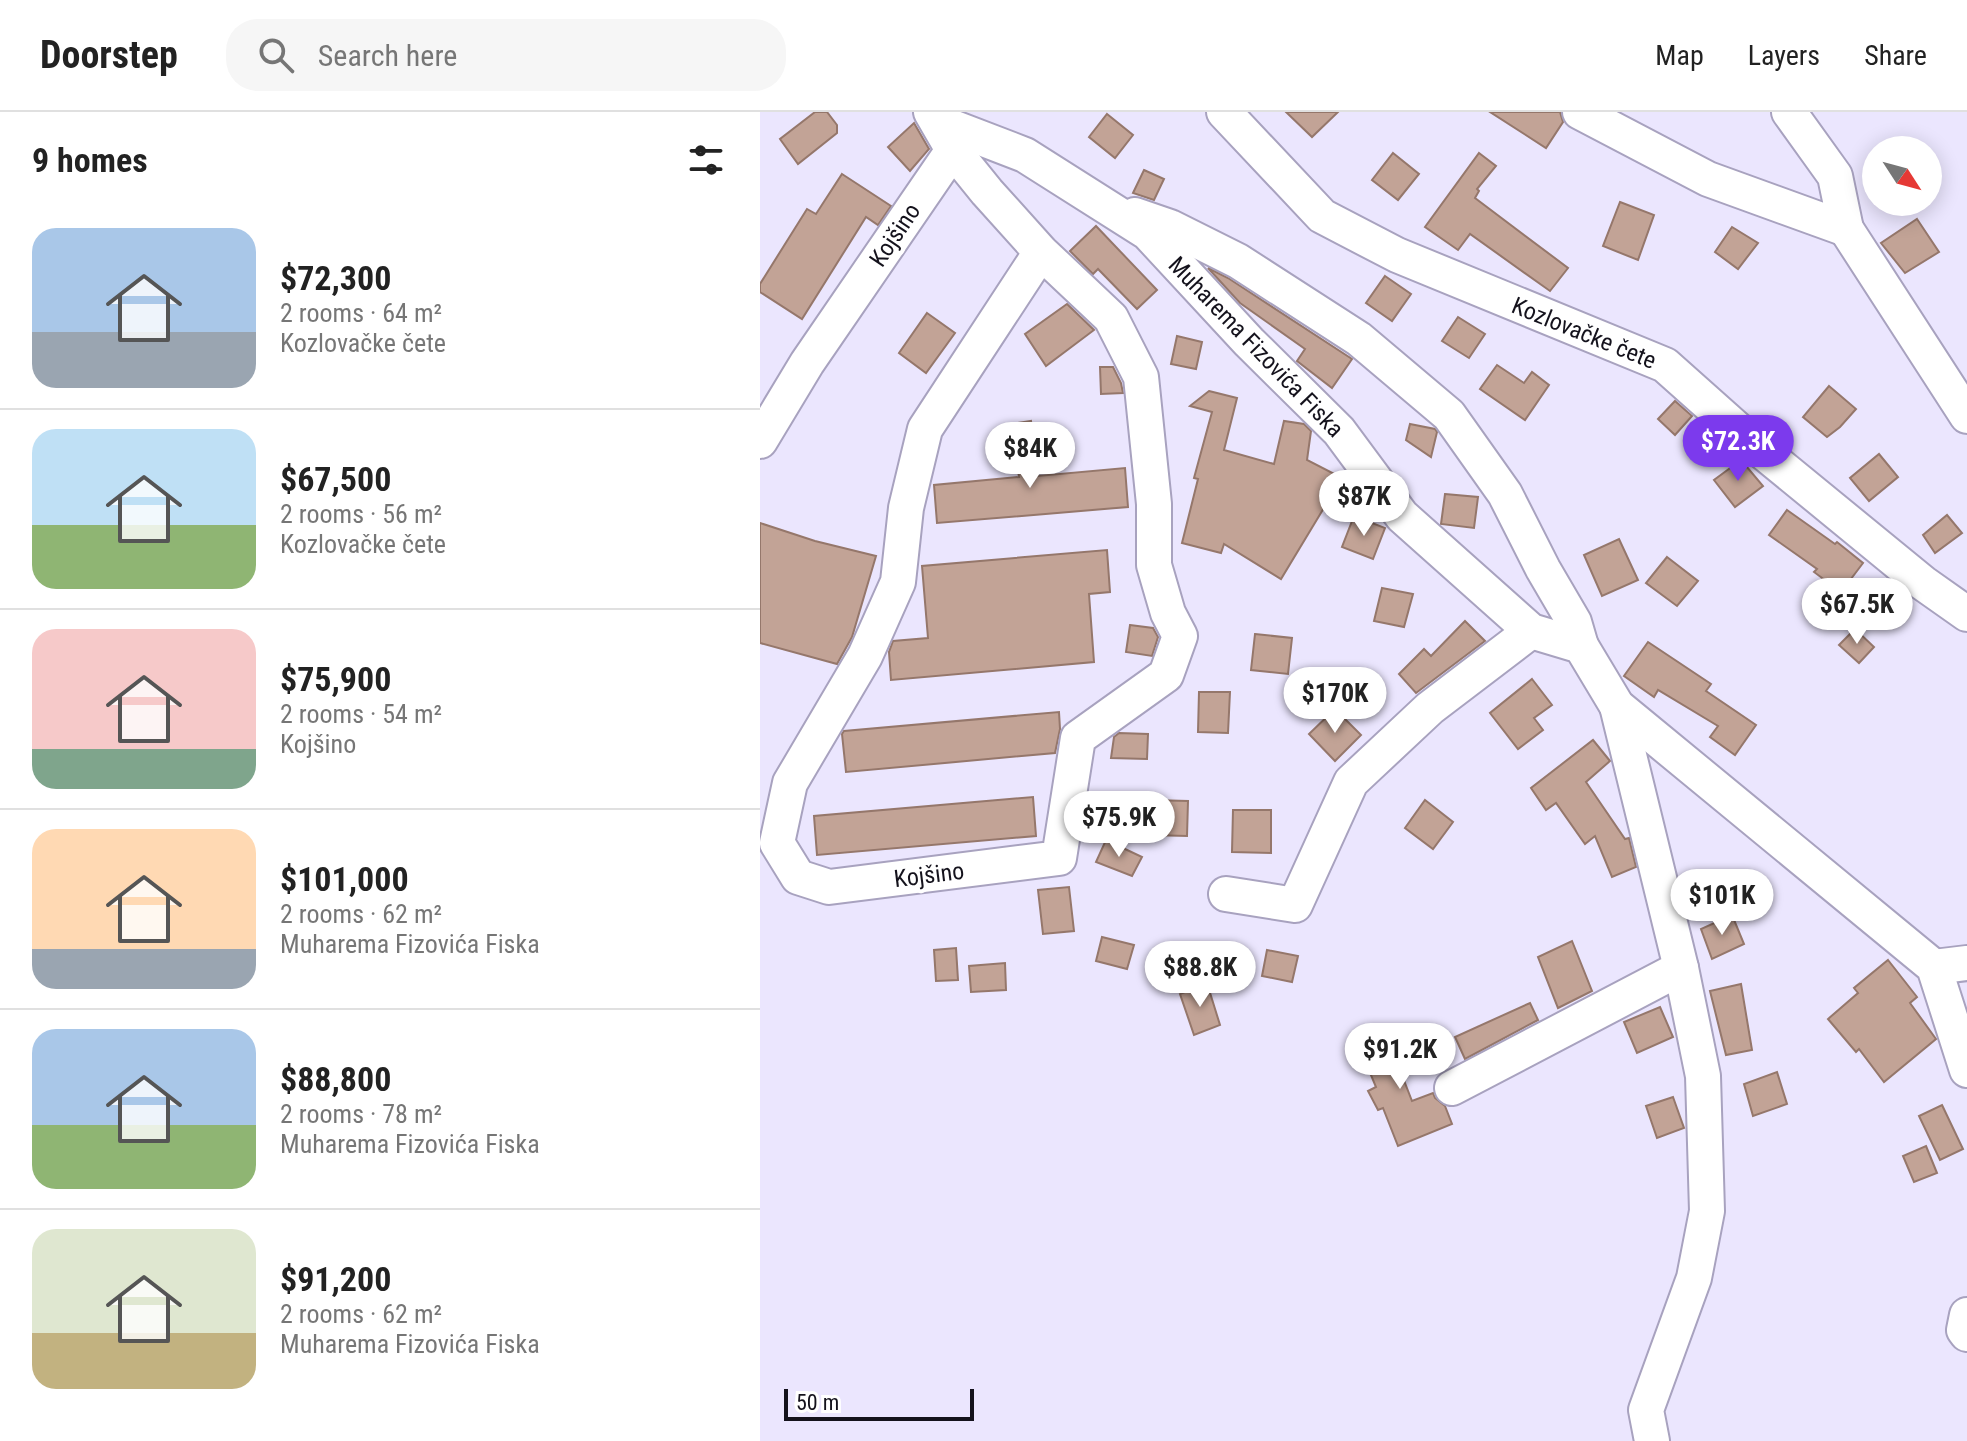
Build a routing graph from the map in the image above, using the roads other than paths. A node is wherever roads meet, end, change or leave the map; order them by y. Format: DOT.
graph roads {
  1 [pos="1224,112"];
  2 [pos="1259,112"];
  3 [pos="1580,112"];
  4 [pos="1789,112"];
  5 [pos="941,128"];
  6 [pos="1257,147"];
  7 [pos="1108,207"];
  8 [pos="1846,229"];
  9 [pos="1041,252"];
  10 [pos="1967,416"];
  11 [pos="760,441"];
  12 [pos="1967,614"];
  13 [pos="1531,631"];
  14 [pos="1581,646"];
  15 [pos="1617,706"];
  16 [pos="1226,894"];
  17 [pos="1951,965"];
  18 [pos="1681,968"];
  19 [pos="1966,1062"];
  20 [pos="1452,1088"];
  21 [pos="1967,1315"];
  22 [pos="1967,1334"];
  23 [pos="1652,1441"];
  1 -- 6 [label="street, Kozlovačke čete"];
  2 -- 6 [label="street"];
  3 -- 8 [label="street"];
  4 -- 8 [label="street"];
  5 -- 7 [label="street, Muharema Fizovića Fiska"];
  5 -- 9 [label="street, Kojšino"];
  5 -- 11 [label="street, Kojšino"];
  6 -- 12 [label="street, Kozlovačke čete"];
  7 -- 13 [label="street, Muharema Fizovića Fiska"];
  7 -- 14 [label="street, Muharema Fizovića Fiska"];
  8 -- 10 [label="street"];
  9 -- 9 [label="street, Kojšino"];
  13 -- 14 [label="street, Muharema Fizovića Fiska"];
  13 -- 16 [label="street"];
  14 -- 15 [label="street, Muharema Fizovića Fiska"];
  15 -- 17 [label="street, Muharema Fizovića Fiska"];
  15 -- 18 [label="street"];
  17 -- 19 [label="street, Muharema Fizovića Fiska"];
  18 -- 20 [label="street"];
  18 -- 23 [label="street"];
  21 -- 22 [label="street"];
}
